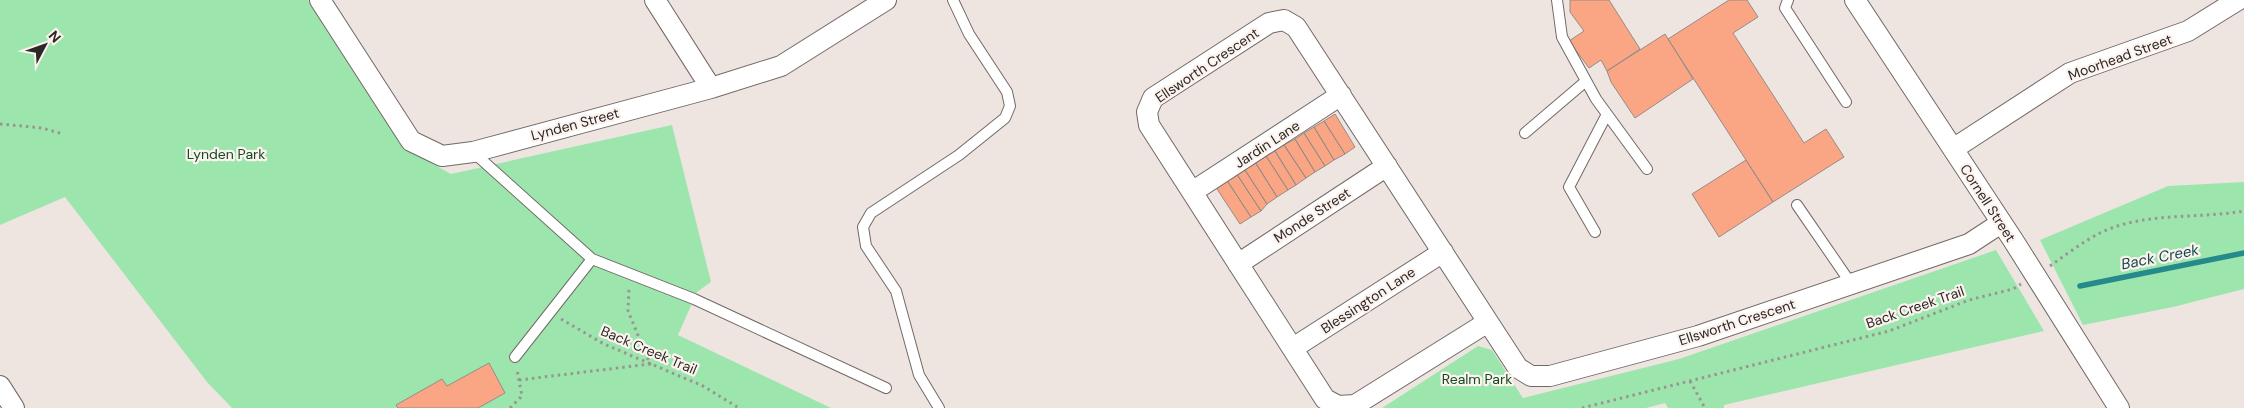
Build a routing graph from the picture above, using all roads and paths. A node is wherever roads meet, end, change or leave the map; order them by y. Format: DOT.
graph roads {
  1 [pos="320,0"];
  2 [pos="655,0"];
  3 [pos="886,0"];
  4 [pos="953,0"];
  5 [pos="1557,0"];
  6 [pos="1788,0"];
  7 [pos="1855,0"];
  8 [pos="2238,0"];
  9 [pos="1586,81"];
  10 [pos="710,88"];
  11 [pos="1341,95"];
  12 [pos="1846,102"];
  13 [pos="1607,114"];
  14 [pos="0,124"];
  15 [pos="1525,133"];
  16 [pos="63,134"];
  17 [pos="1953,149"];
  18 [pos="473,152"];
  19 [pos="1387,166"];
  20 [pos="1647,169"];
  21 [pos="1192,192"];
  22 [pos="1797,205"];
  23 [pos="2244,212"];
  24 [pos="2001,223"];
  25 [pos="1594,232"];
  26 [pos="1443,252"];
  27 [pos="592,259"];
  28 [pos="1238,264"];
  29 [pos="630,274"];
  30 [pos="2035,276"];
  31 [pos="1852,284"];
  32 [pos="550,313"];
  33 [pos="1488,322"];
  34 [pos="1293,348"];
  35 [pos="515,357"];
  36 [pos="650,364"];
  37 [pos="519,380"];
  38 [pos="1690,381"];
  39 [pos="0,386"];
  40 [pos="886,388"];
  41 [pos="14,408"];
  42 [pos="510,408"];
  43 [pos="739,408"];
  44 [pos="939,408"];
  45 [pos="1582,408"];
  46 [pos="1705,408"];
  47 [pos="2119,408"];
  1 -- 18 [label="street, Lynden Street"];
  2 -- 10 [label="street"];
  3 -- 10 [label="street, Lynden Street"];
  4 -- 44 [label="lane"];
  5 -- 9 [label="lane"];
  6 -- 12 [label="lane"];
  7 -- 17 [label="street, Cornell Street"];
  8 -- 17 [label="street, Moorhead Street"];
  9 -- 13 [label="lane"];
  9 -- 15 [label="lane"];
  10 -- 18 [label="street, Lynden Street"];
  11 -- 19 [label="street, Ellsworth Crescent"];
  11 -- 21 [label="street, Jardin Lane"];
  11 -- 21 [label="street, Ellsworth Crescent"];
  13 -- 20 [label="lane"];
  13 -- 25 [label="lane"];
  14 -- 16 [label="path"];
  17 -- 24 [label="street, Cornell Street"];
  18 -- 27 [label="lane"];
  19 -- 26 [label="street, Ellsworth Crescent"];
  19 -- 28 [label="street, Monde Street"];
  21 -- 28 [label="street, Ellsworth Crescent"];
  22 -- 31 [label="lane"];
  23 -- 30 [label="path, Back Creek Trail"];
  24 -- 30 [label="street, Cornell Street"];
  24 -- 31 [label="street, Ellsworth Crescent"];
  26 -- 33 [label="street, Ellsworth Crescent"];
  26 -- 34 [label="street, Blessington Lane"];
  27 -- 29 [label="lane"];
  27 -- 32 [label="lane"];
  28 -- 34 [label="street, Ellsworth Crescent"];
  29 -- 36 [label="path"];
  29 -- 40 [label="lane"];
  30 -- 38 [label="path, Back Creek Trail"];
  30 -- 47 [label="street, Cornell Street"];
  31 -- 33 [label="street, Ellsworth Crescent"];
  32 -- 35 [label="lane"];
  32 -- 36 [label="path, Back Creek Trail"];
  33 -- 34 [label="street, Ellsworth Crescent"];
  35 -- 37 [label="path"];
  36 -- 37 [label="path"];
  36 -- 43 [label="path, Back Creek Trail"];
  37 -- 42 [label="path"];
  38 -- 45 [label="path, Back Creek Trail"];
  38 -- 46 [label="path"];
  39 -- 41 [label="street"];
}
